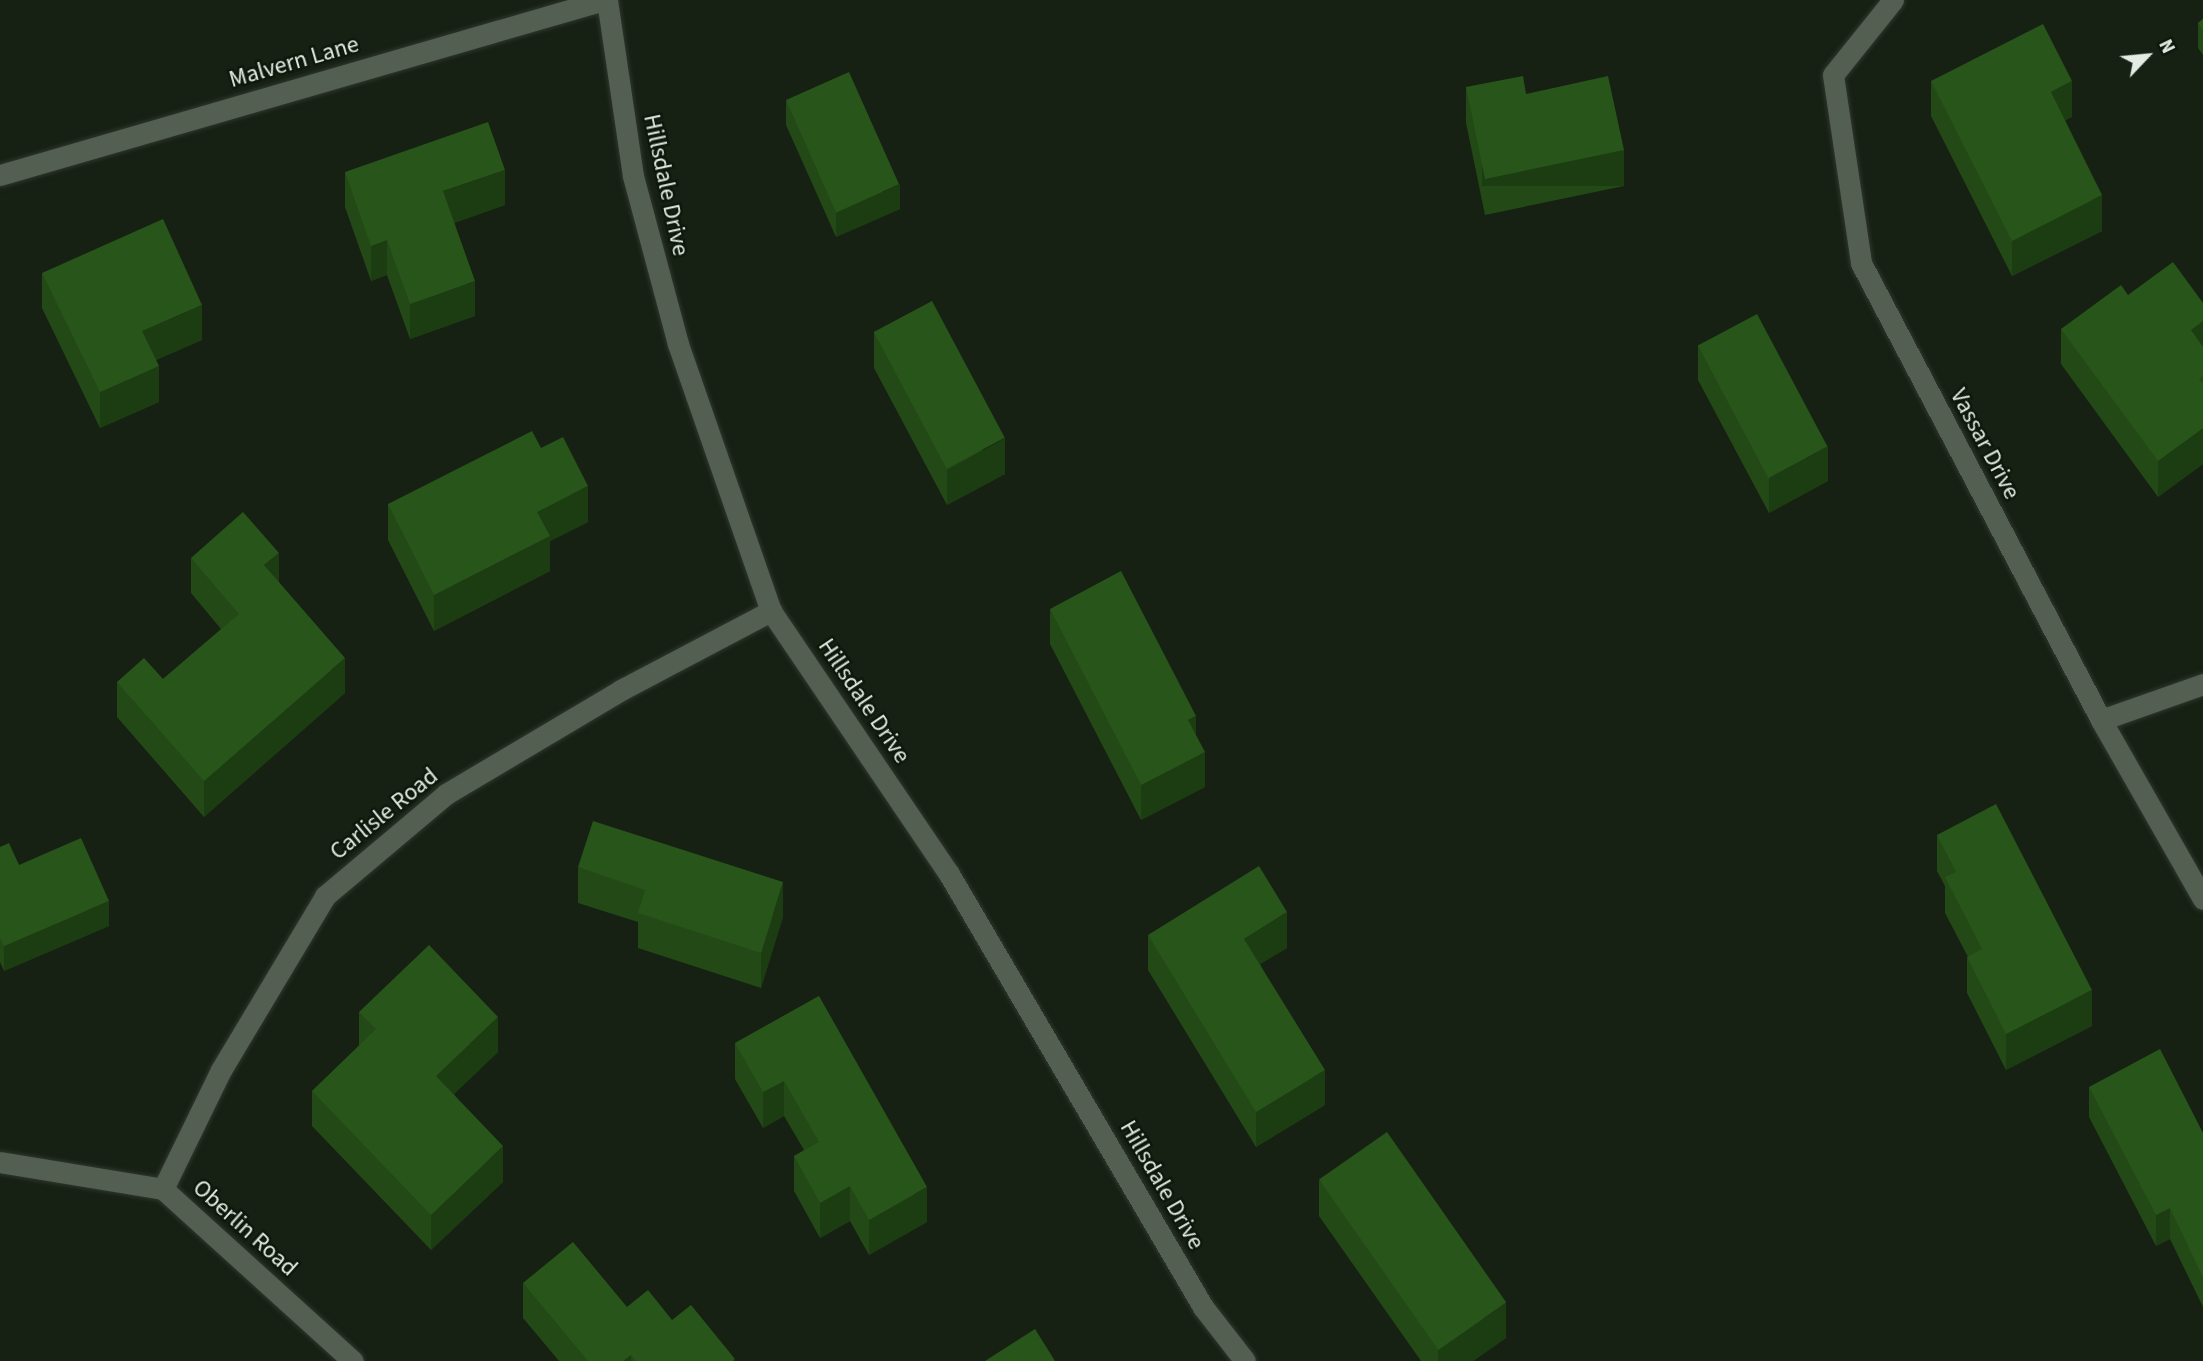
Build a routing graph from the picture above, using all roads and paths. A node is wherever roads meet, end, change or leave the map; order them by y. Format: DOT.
graph roads {
  1 [pos="605,0"];
  2 [pos="1893,0"];
  3 [pos="0,176"];
  4 [pos="771,611"];
  5 [pos="2203,684"];
  6 [pos="2101,720"];
  7 [pos="2203,899"];
  8 [pos="0,1162"];
  9 [pos="163,1189"];
  10 [pos="353,1361"];
  11 [pos="1245,1361"];
  1 -- 3 [label="street, Malvern Lane"];
  1 -- 4 [label="street, Hillsdale Drive"];
  2 -- 6 [label="street, Vassar Drive"];
  4 -- 9 [label="street, Carlisle Road"];
  4 -- 11 [label="street, Hillsdale Drive"];
  5 -- 6 [label="street"];
  6 -- 7 [label="street, Vassar Drive"];
  8 -- 9 [label="street, Oberlin Road"];
  9 -- 10 [label="street, Oberlin Road"];
}
